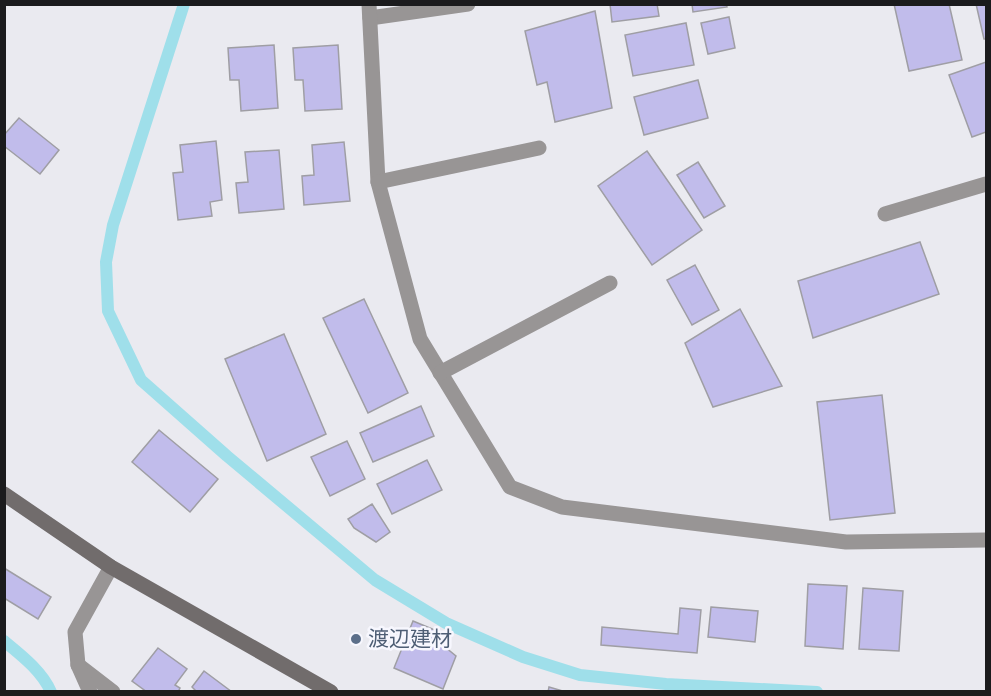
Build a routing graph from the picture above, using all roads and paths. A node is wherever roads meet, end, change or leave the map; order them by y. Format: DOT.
graph roads {
  1 [pos="468,4"];
  2 [pos="369,11"];
  3 [pos="539,148"];
  4 [pos="378,182"];
  5 [pos="987,184"];
  6 [pos="885,214"];
  7 [pos="610,283"];
  8 [pos="440,372"];
  9 [pos="6,500"];
  10 [pos="987,540"];
  11 [pos="111,567"];
  12 [pos="78,665"];
  13 [pos="90,692"];
  14 [pos="113,692"];
  15 [pos="331,692"];
  1 -- 2 [label="street"];
  2 -- 4 [label="street"];
  3 -- 4 [label="street"];
  4 -- 8 [label="street"];
  5 -- 6 [label="street"];
  7 -- 8 [label="street"];
  8 -- 10 [label="street"];
  9 -- 11 [label="street"];
  11 -- 12 [label="street"];
  11 -- 15 [label="street"];
  12 -- 13 [label="street"];
  12 -- 14 [label="street"];
}
